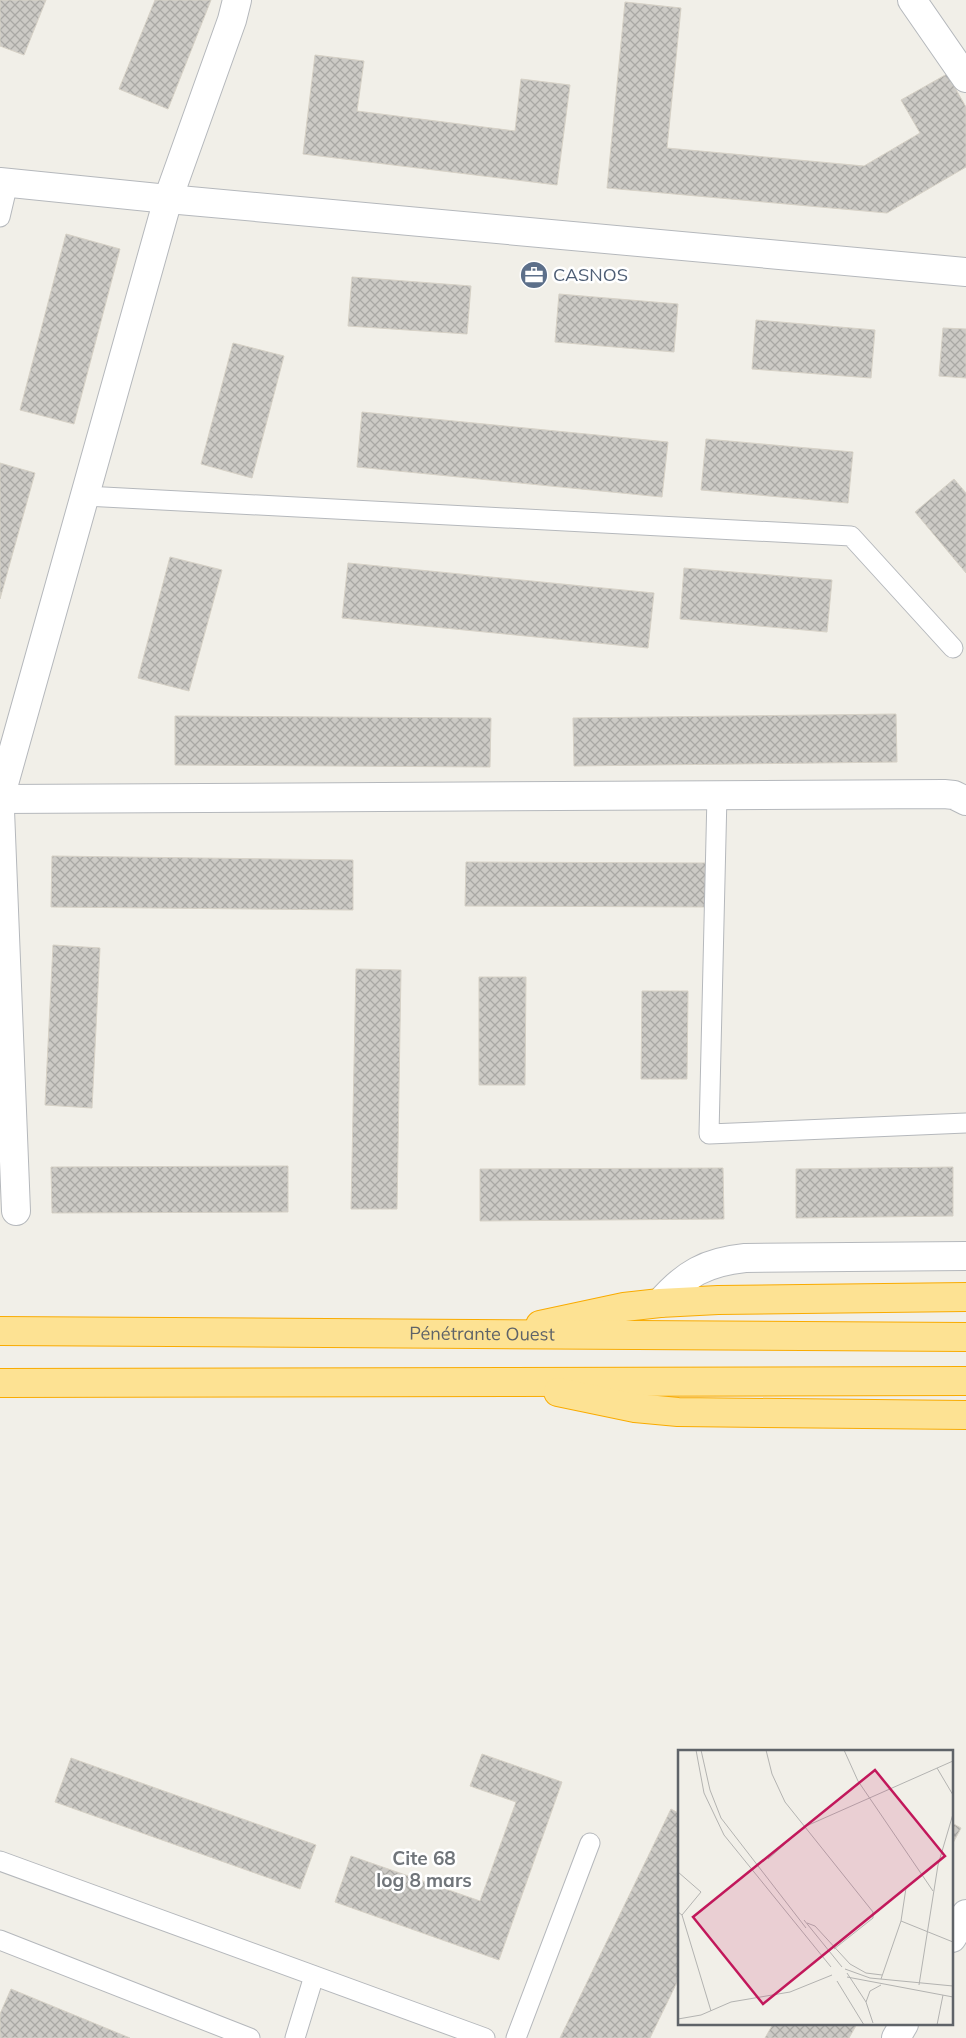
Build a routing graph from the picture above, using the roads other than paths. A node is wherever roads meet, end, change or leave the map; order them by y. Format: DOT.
graph roads {
  1 [pos="238,0"];
  2 [pos="912,0"];
  3 [pos="966,78"];
  4 [pos="4,182"];
  5 [pos="168,199"];
  6 [pos="0,217"];
  7 [pos="966,272"];
  8 [pos="85,496"];
  9 [pos="953,648"];
  10 [pos="717,795"];
  11 [pos="0,799"];
  12 [pos="966,801"];
  13 [pos="0,810"];
  14 [pos="966,1123"];
  15 [pos="16,1211"];
  16 [pos="966,1256"];
  17 [pos="966,1297"];
  18 [pos="660,1303"];
  19 [pos="0,1331"];
  20 [pos="501,1335"];
  21 [pos="966,1337"];
  22 [pos="966,1381"];
  23 [pos="521,1382"];
  24 [pos="0,1383"];
  25 [pos="966,1415"];
  26 [pos="590,1843"];
  27 [pos="0,1861"];
  28 [pos="966,1914"];
  29 [pos="954,1935"];
  30 [pos="0,1940"];
  31 [pos="314,1976"];
  32 [pos="903,2026"];
  33 [pos="250,2038"];
  34 [pos="295,2038"];
  35 [pos="485,2038"];
  36 [pos="516,2038"];
  37 [pos="896,2038"];
  1 -- 5 [label="street"];
  2 -- 3 [label="street"];
  4 -- 5 [label="street"];
  4 -- 6 [label="lane"];
  5 -- 7 [label="street"];
  5 -- 8 [label="street"];
  8 -- 9 [label="lane"];
  8 -- 11 [label="street"];
  10 -- 11 [label="street"];
  10 -- 12 [label="street"];
  10 -- 14 [label="lane"];
  13 -- 15 [label="street"];
  16 -- 18 [label="street"];
  17 -- 18 [label="highway"];
  18 -- 20 [label="highway"];
  19 -- 20 [label="highway, Pénétrante Ouest"];
  20 -- 21 [label="highway, Pénétrante Ouest"];
  22 -- 23 [label="highway"];
  23 -- 24 [label="highway"];
  23 -- 25 [label="highway"];
  26 -- 36 [label="lane"];
  27 -- 31 [label="lane"];
  28 -- 29 [label="street"];
  30 -- 33 [label="lane"];
  31 -- 34 [label="lane"];
  31 -- 35 [label="lane"];
  32 -- 37 [label="street"];
}
